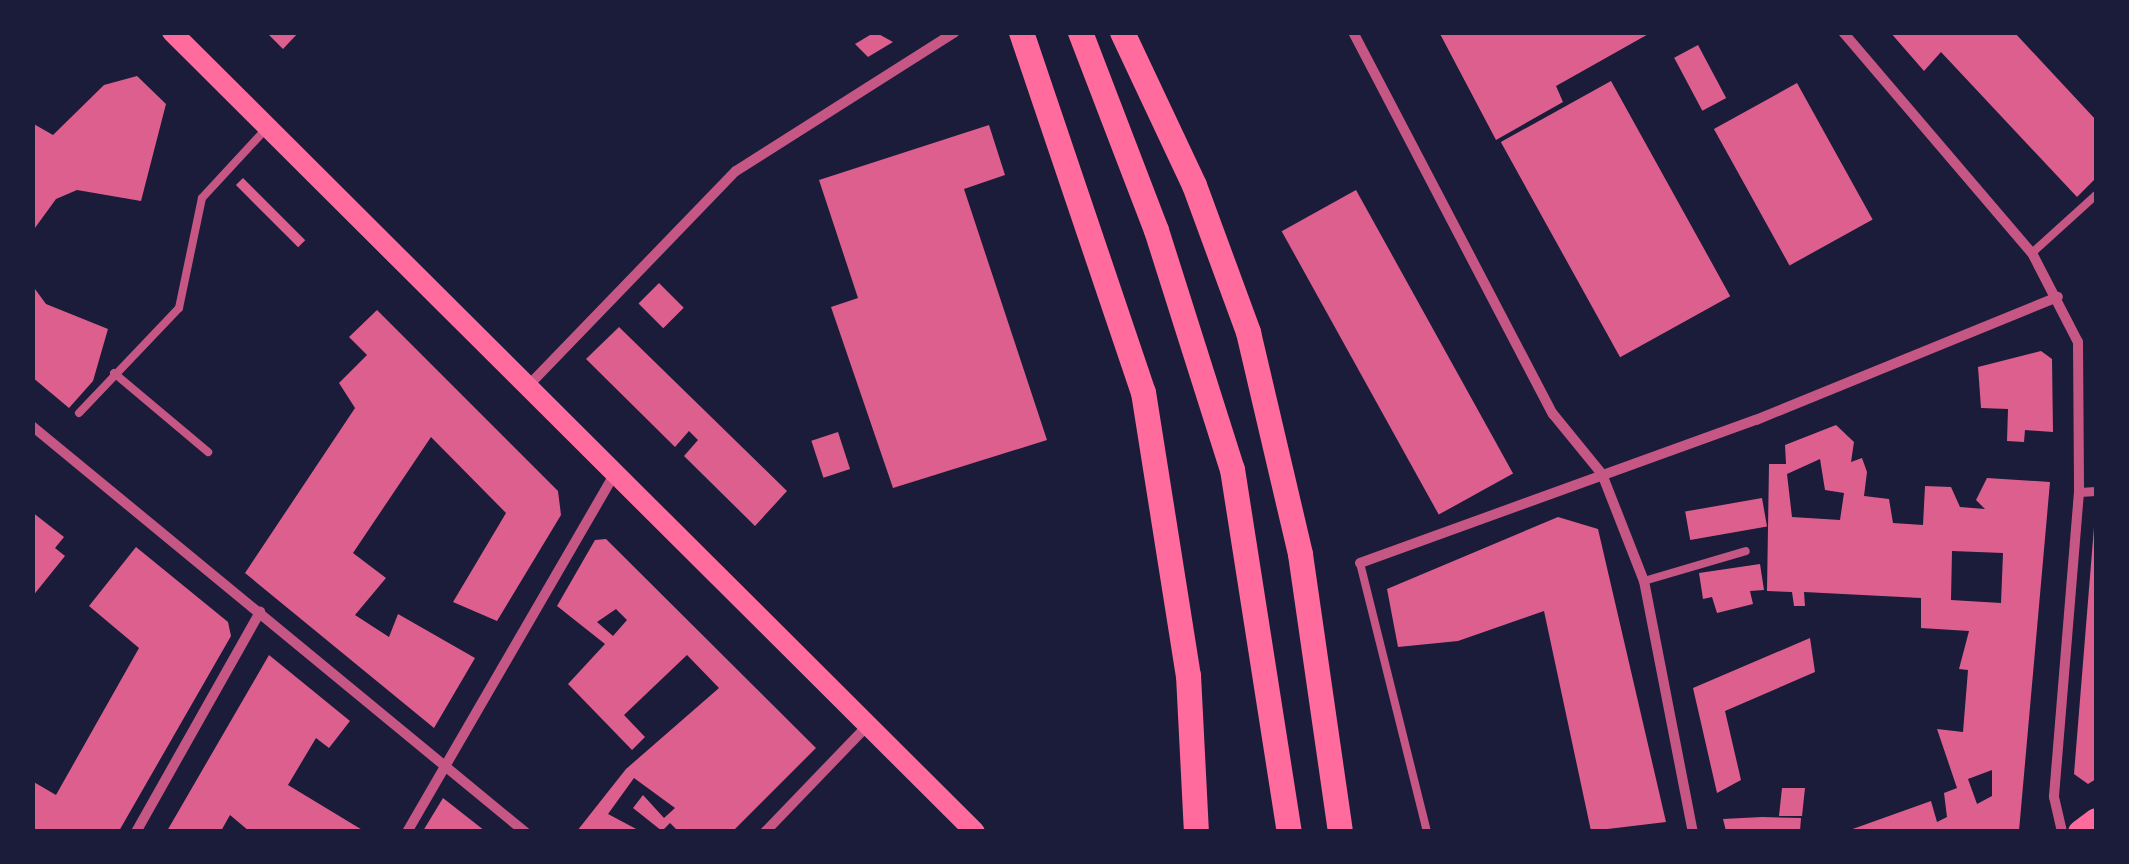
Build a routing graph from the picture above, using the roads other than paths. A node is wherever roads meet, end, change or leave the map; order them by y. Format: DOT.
graph roads {
  1 [pos="172,32"];
  2 [pos="955,32"];
  3 [pos="1021,32"];
  4 [pos="1080,32"];
  5 [pos="1122,32"];
  6 [pos="1353,32"];
  7 [pos="1843,32"];
  8 [pos="268,127"];
  9 [pos="2096,195"];
  10 [pos="2032,253"];
  11 [pos="2058,297"];
  12 [pos="114,373"];
  13 [pos="529,385"];
  14 [pos="79,414"];
  15 [pos="32,426"];
  16 [pos="208,452"];
  17 [pos="616,471"];
  18 [pos="1602,474"];
  19 [pos="2096,491"];
  20 [pos="2079,492"];
  21 [pos="1746,551"];
  22 [pos="1360,563"];
  23 [pos="1644,581"];
  24 [pos="260,612"];
  25 [pos="871,722"];
  26 [pos="447,764"];
  27 [pos="2096,820"];
  28 [pos="136,832"];
  29 [pos="407,832"];
  30 [pos="524,832"];
  31 [pos="765,832"];
  32 [pos="975,832"];
  33 [pos="1196,832"];
  34 [pos="1289,832"];
  35 [pos="1340,832"];
  36 [pos="1427,832"];
  37 [pos="1693,832"];
  38 [pos="2062,832"];
  39 [pos="2080,832"];
  1 -- 8 [label="main road"];
  2 -- 13 [label="street"];
  3 -- 33 [label="main road"];
  4 -- 34 [label="main road"];
  5 -- 35 [label="main road"];
  6 -- 18 [label="street"];
  7 -- 10 [label="street"];
  8 -- 12 [label="lane"];
  8 -- 13 [label="main road"];
  9 -- 10 [label="lane"];
  10 -- 11 [label="street"];
  11 -- 18 [label="street"];
  11 -- 20 [label="street"];
  12 -- 14 [label="lane"];
  12 -- 16 [label="lane"];
  13 -- 17 [label="main road"];
  15 -- 24 [label="street"];
  17 -- 25 [label="main road"];
  17 -- 26 [label="street"];
  18 -- 22 [label="street"];
  18 -- 23 [label="street"];
  19 -- 20 [label="street"];
  20 -- 38 [label="street"];
  21 -- 23 [label="lane"];
  22 -- 36 [label="lane"];
  23 -- 37 [label="street"];
  24 -- 26 [label="street"];
  24 -- 28 [label="street"];
  25 -- 31 [label="street"];
  25 -- 32 [label="main road"];
  26 -- 29 [label="street"];
  26 -- 30 [label="street"];
  27 -- 39 [label="main road"];
}
